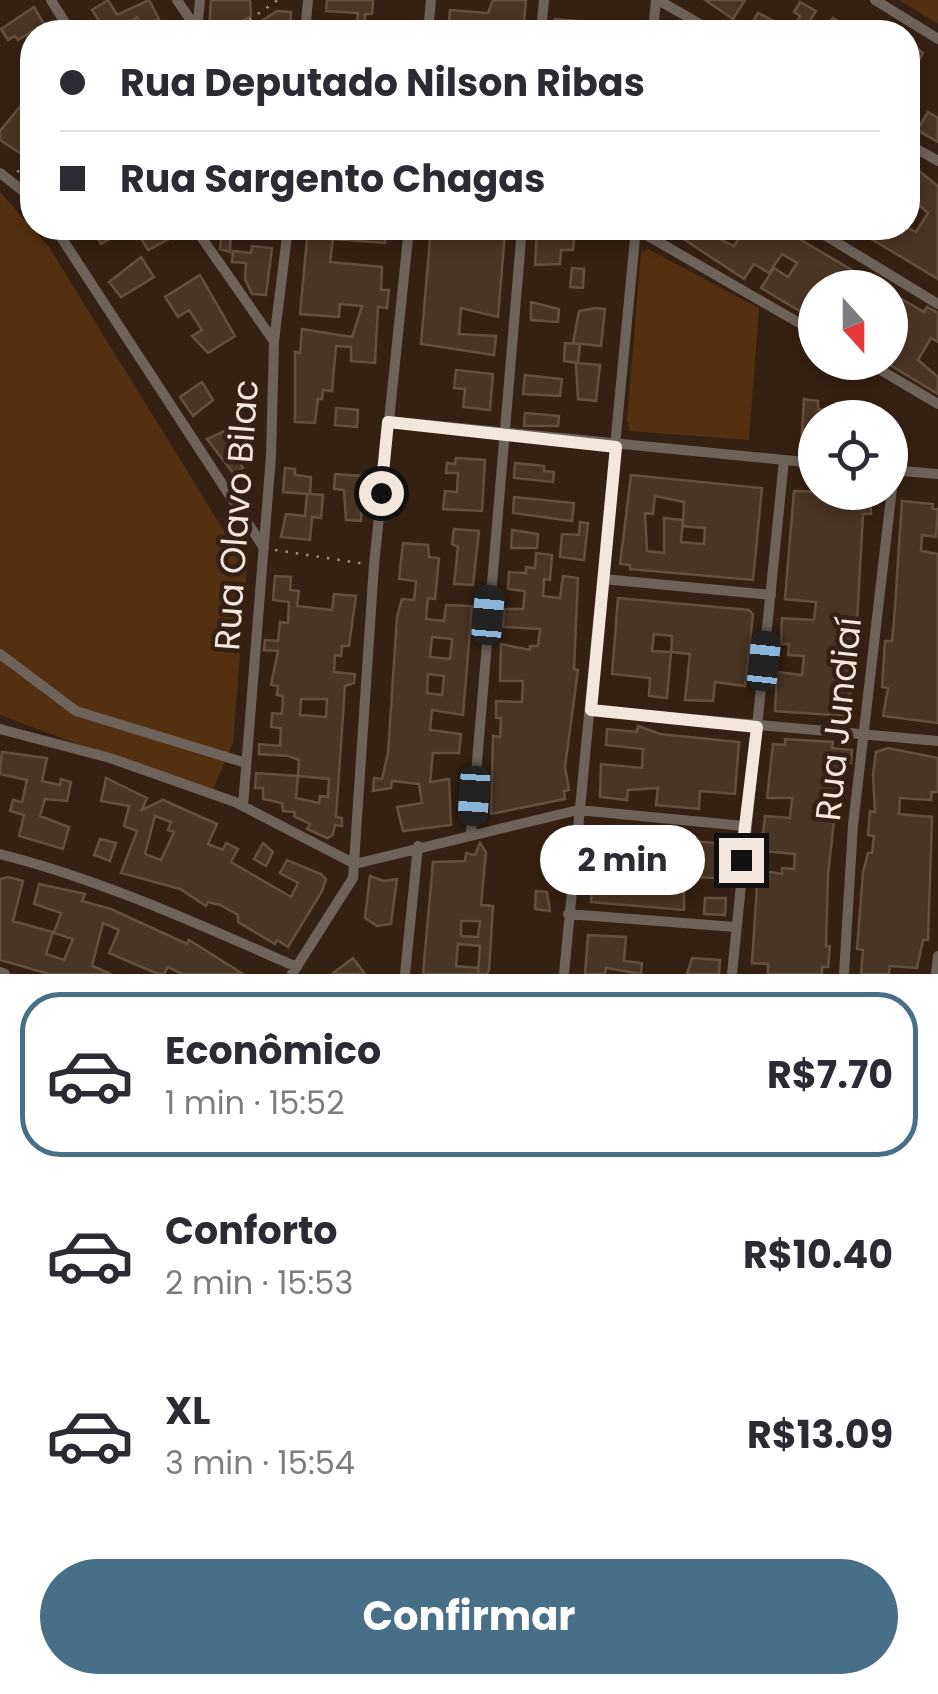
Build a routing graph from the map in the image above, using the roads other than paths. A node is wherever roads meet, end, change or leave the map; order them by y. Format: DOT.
graph roads {
  1 [pos="657,0"];
  2 [pos="875,0"];
  3 [pos="693,20"];
  4 [pos="907,20"];
  5 [pos="64,240"];
  6 [pos="203,240"];
  7 [pos="287,240"];
  8 [pos="408,240"];
  9 [pos="521,240"];
  10 [pos="635,240"];
  11 [pos="657,240"];
  12 [pos="832,240"];
  13 [pos="938,304"];
  14 [pos="798,322"];
  15 [pos="274,341"];
  16 [pos="897,380"];
  17 [pos="938,404"];
  18 [pos="388,422"];
  19 [pos="503,434"];
  20 [pos="616,447"];
  21 [pos="784,460"];
  22 [pos="798,461"];
  23 [pos="908,471"];
  24 [pos="938,474"];
  25 [pos="887,510"];
  26 [pos="264,548"];
  27 [pos="603,579"];
  28 [pos="771,595"];
  29 [pos="0,654"];
  30 [pos="591,710"];
  31 [pos="757,727"];
  32 [pos="0,729"];
  33 [pos="862,733"];
  34 [pos="938,742"];
  35 [pos="246,764"];
  36 [pos="242,806"];
  37 [pos="578,810"];
  38 [pos="744,826"];
  39 [pos="471,832"];
  40 [pos="418,846"];
  41 [pos="0,854"];
  42 [pos="354,864"];
  43 [pos="568,914"];
  44 [pos="735,926"];
  45 [pos="938,956"];
  46 [pos="295,970"];
  47 [pos="405,974"];
  48 [pos="564,974"];
  49 [pos="732,974"];
  50 [pos="844,974"];
  51 [pos="936,974"];
  1 -- 3 [label="street"];
  2 -- 4 [label="street"];
  5 -- 26 [label="street"];
  6 -- 15 [label="street"];
  7 -- 15 [label="street, Rua Olavo Bilac"];
  8 -- 18 [label="street"];
  9 -- 19 [label="street"];
  10 -- 20 [label="street"];
  11 -- 14 [label="street"];
  12 -- 13 [label="street"];
  15 -- 26 [label="street, Rua Olavo Bilac"];
  16 -- 17 [label="street"];
  18 -- 19 [label="street"];
  18 -- 42 [label="street"];
  19 -- 20 [label="street"];
  19 -- 39 [label="street"];
  20 -- 21 [label="street"];
  20 -- 27 [label="street"];
  21 -- 22 [label="street"];
  21 -- 28 [label="street"];
  23 -- 24 [label="street"];
  25 -- 33 [label="street, Rua Jundiaí"];
  26 -- 35 [label="street, Rua Olavo Bilac"];
  27 -- 28 [label="street"];
  27 -- 30 [label="street"];
  28 -- 31 [label="street"];
  29 -- 35 [label="street"];
  30 -- 31 [label="street"];
  30 -- 37 [label="street"];
  31 -- 33 [label="street"];
  31 -- 38 [label="street"];
  32 -- 36 [label="street"];
  33 -- 34 [label="street"];
  33 -- 50 [label="street, Rua Jundiaí"];
  35 -- 36 [label="street, Rua Olavo Bilac"];
  36 -- 42 [label="street"];
  37 -- 38 [label="street"];
  37 -- 39 [label="street"];
  37 -- 43 [label="street"];
  38 -- 44 [label="street"];
  39 -- 40 [label="street"];
  40 -- 42 [label="street"];
  40 -- 47 [label="street"];
  41 -- 46 [label="street"];
  42 -- 46 [label="street"];
  43 -- 44 [label="street"];
  43 -- 48 [label="street"];
  44 -- 49 [label="street"];
  45 -- 51 [label="street"];
}
